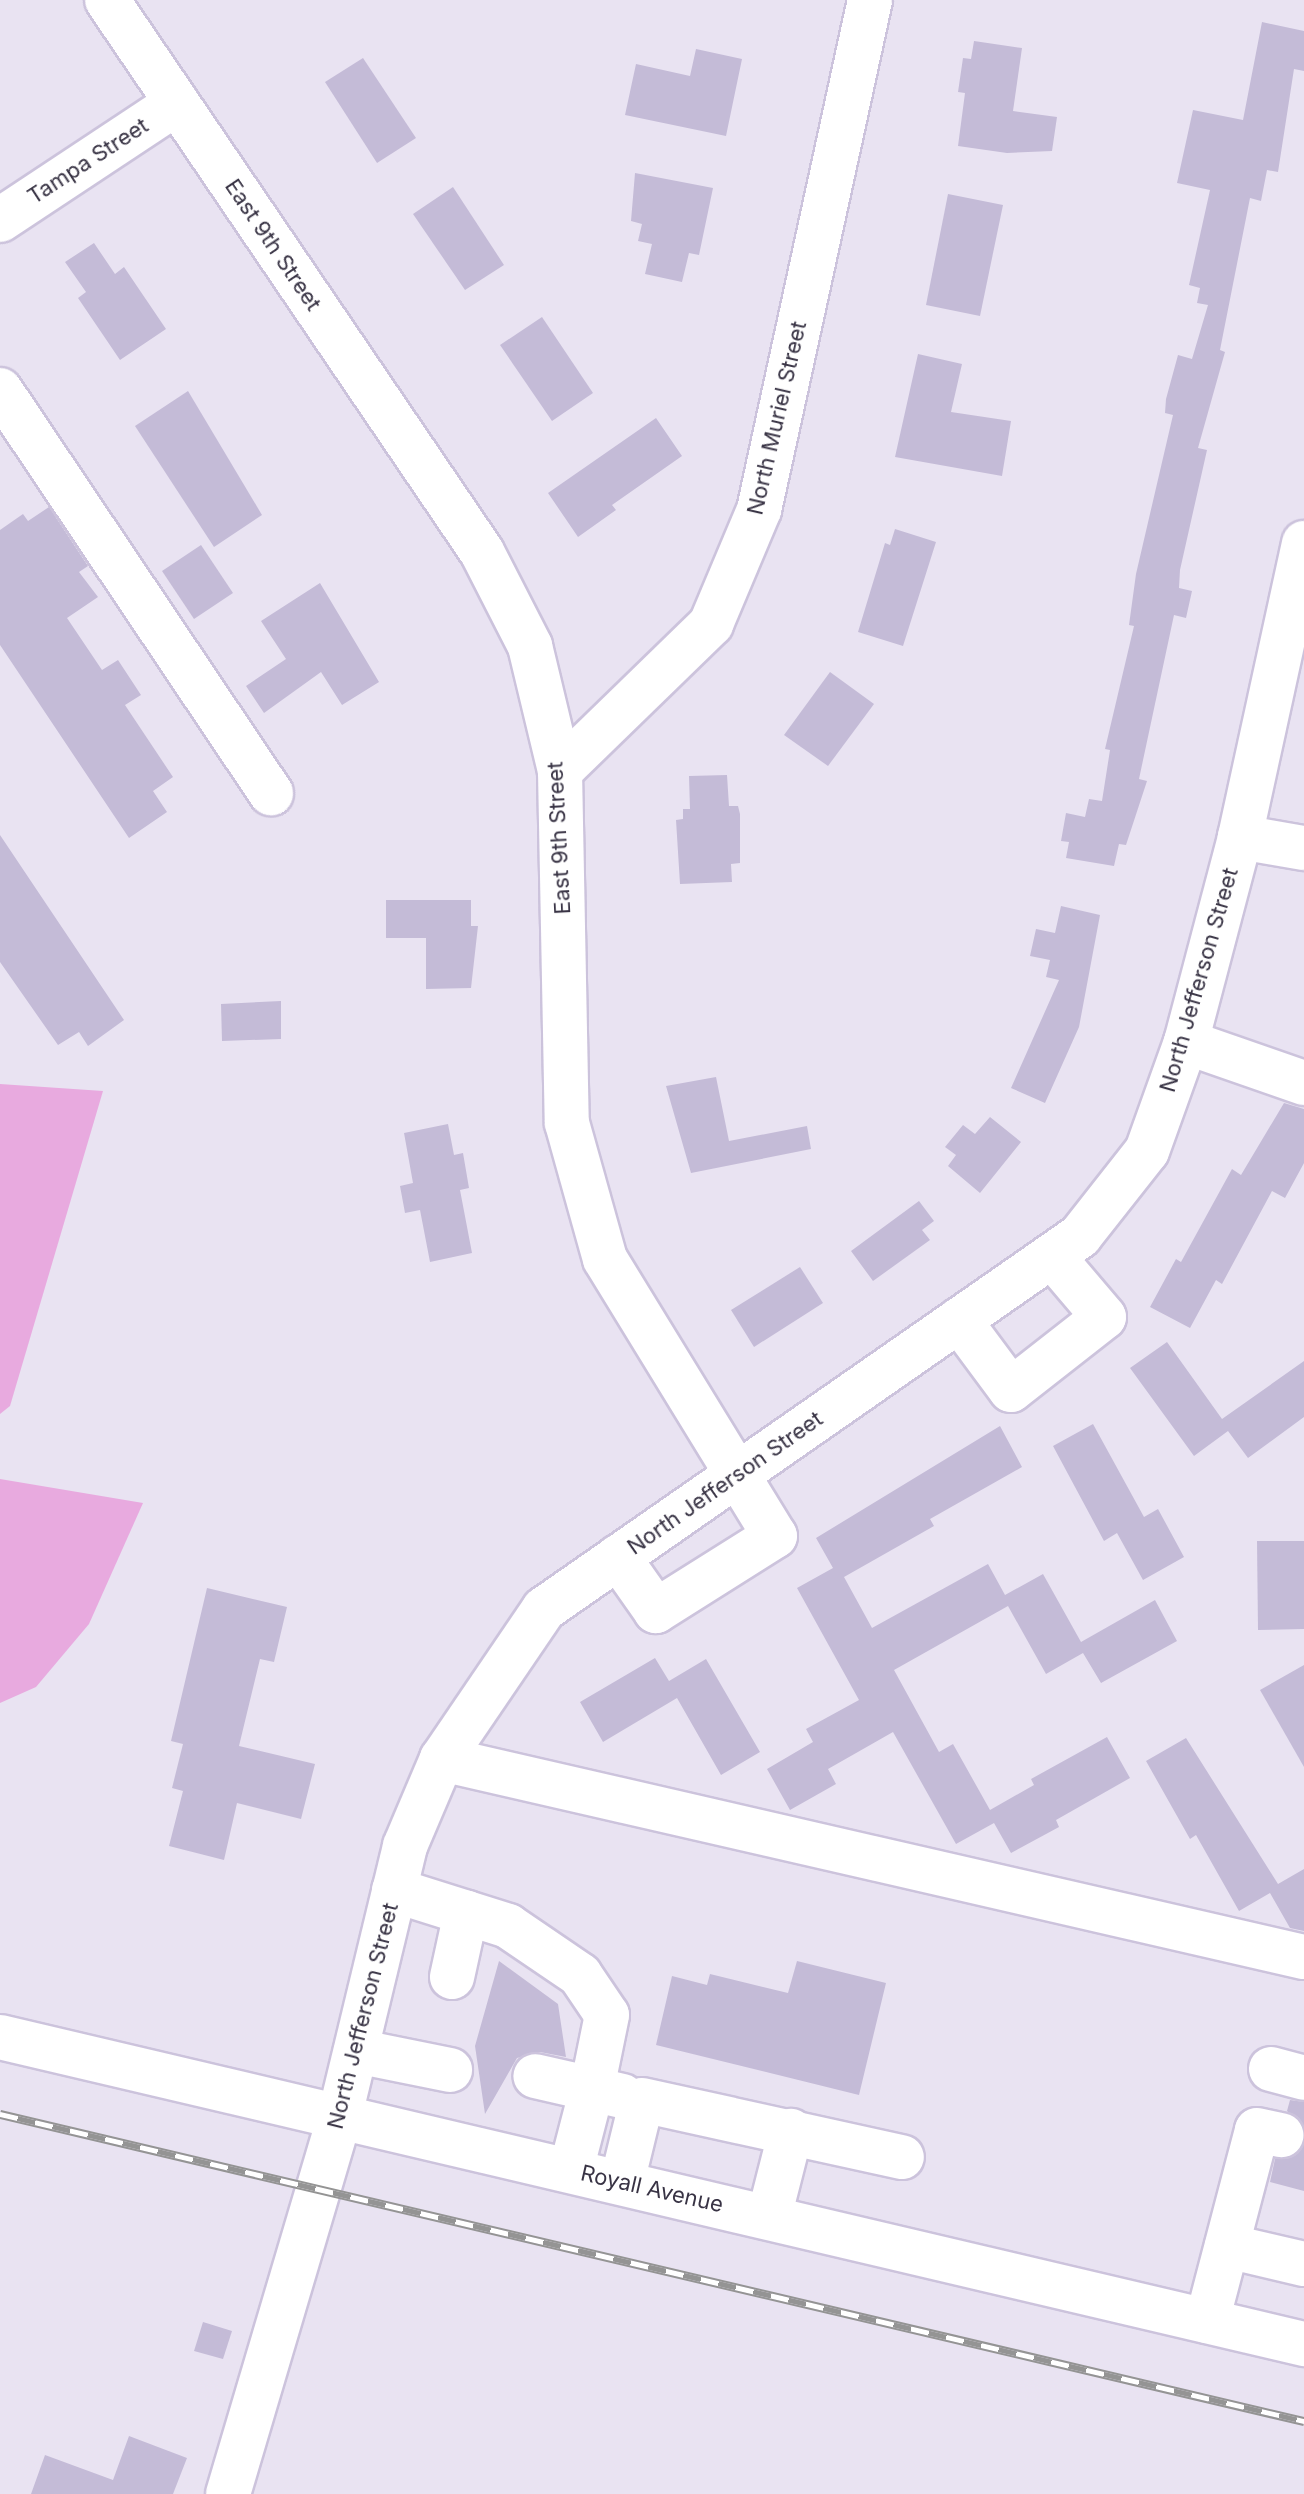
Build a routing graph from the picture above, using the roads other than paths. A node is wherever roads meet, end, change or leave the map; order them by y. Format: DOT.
graph roads {
  1 [pos="107,0"];
  2 [pos="870,0"];
  3 [pos="177,103"];
  4 [pos="0,220"];
  5 [pos="0,390"];
  6 [pos="1304,543"];
  7 [pos="560,771"];
  8 [pos="271,793"];
  9 [pos="1240,837"];
  10 [pos="1304,848"];
  11 [pos="1186,1042"];
  12 [pos="1304,1083"];
  13 [pos="1052,1256"];
  14 [pos="959,1320"];
  15 [pos="735,1475"];
  16 [pos="618,1557"];
  17 [pos="442,1759"];
  18 [pos="394,1890"];
  19 [pos="466,1913"];
  20 [pos="1304,1957"];
  21 [pos="452,1977"];
  22 [pos="0,2037"];
  23 [pos="356,2051"];
  24 [pos="450,2070"];
  25 [pos="535,2076"];
  26 [pos="592,2089"];
  27 [pos="642,2100"];
  28 [pos="340,2115"];
  29 [pos="791,2131"];
  30 [pos="1281,2135"];
  31 [pos="902,2157"];
  32 [pos="571,2170"];
  33 [pos="622,2182"];
  34 [pos="769,2217"];
  35 [pos="1227,2246"];
  36 [pos="1304,2264"];
  37 [pos="1207,2321"];
  38 [pos="1304,2344"];
  39 [pos="228,2494"];
  1 -- 3 [label="street, East 9th Street"];
  2 -- 7 [label="street, North Muriel Street"];
  3 -- 4 [label="street, Tampa Street"];
  3 -- 7 [label="street, East 9th Street"];
  5 -- 8 [label="street"];
  6 -- 9 [label="street, North Jefferson Street"];
  7 -- 15 [label="street, East 9th Street"];
  9 -- 10 [label="street"];
  9 -- 11 [label="street, North Jefferson Street"];
  11 -- 12 [label="street"];
  11 -- 13 [label="street, North Jefferson Street"];
  13 -- 14 [label="street, North Jefferson Street"];
  13 -- 14 [label="street"];
  14 -- 15 [label="street, North Jefferson Street"];
  15 -- 16 [label="street, North Jefferson Street"];
  15 -- 16 [label="street, East 9th Street"];
  16 -- 17 [label="street, North Jefferson Street"];
  17 -- 18 [label="street, North Jefferson Street"];
  17 -- 20 [label="street"];
  18 -- 19 [label="street"];
  18 -- 23 [label="street, North Jefferson Street"];
  19 -- 21 [label="street"];
  19 -- 26 [label="street"];
  22 -- 28 [label="street, Royall Avenue"];
  23 -- 24 [label="street"];
  23 -- 28 [label="street, North Jefferson Street"];
  25 -- 26 [label="street"];
  26 -- 27 [label="street"];
  26 -- 32 [label="street"];
  27 -- 29 [label="street"];
  27 -- 33 [label="street"];
  28 -- 32 [label="street, Royall Avenue"];
  28 -- 39 [label="street, North Jefferson Street"];
  29 -- 31 [label="street"];
  29 -- 34 [label="street"];
  30 -- 35 [label="street"];
  32 -- 33 [label="street, Royall Avenue"];
  33 -- 34 [label="street, Royall Avenue"];
  34 -- 37 [label="street, Royall Avenue"];
  35 -- 36 [label="street"];
  35 -- 37 [label="street"];
  37 -- 38 [label="street, Royall Avenue"];
}
